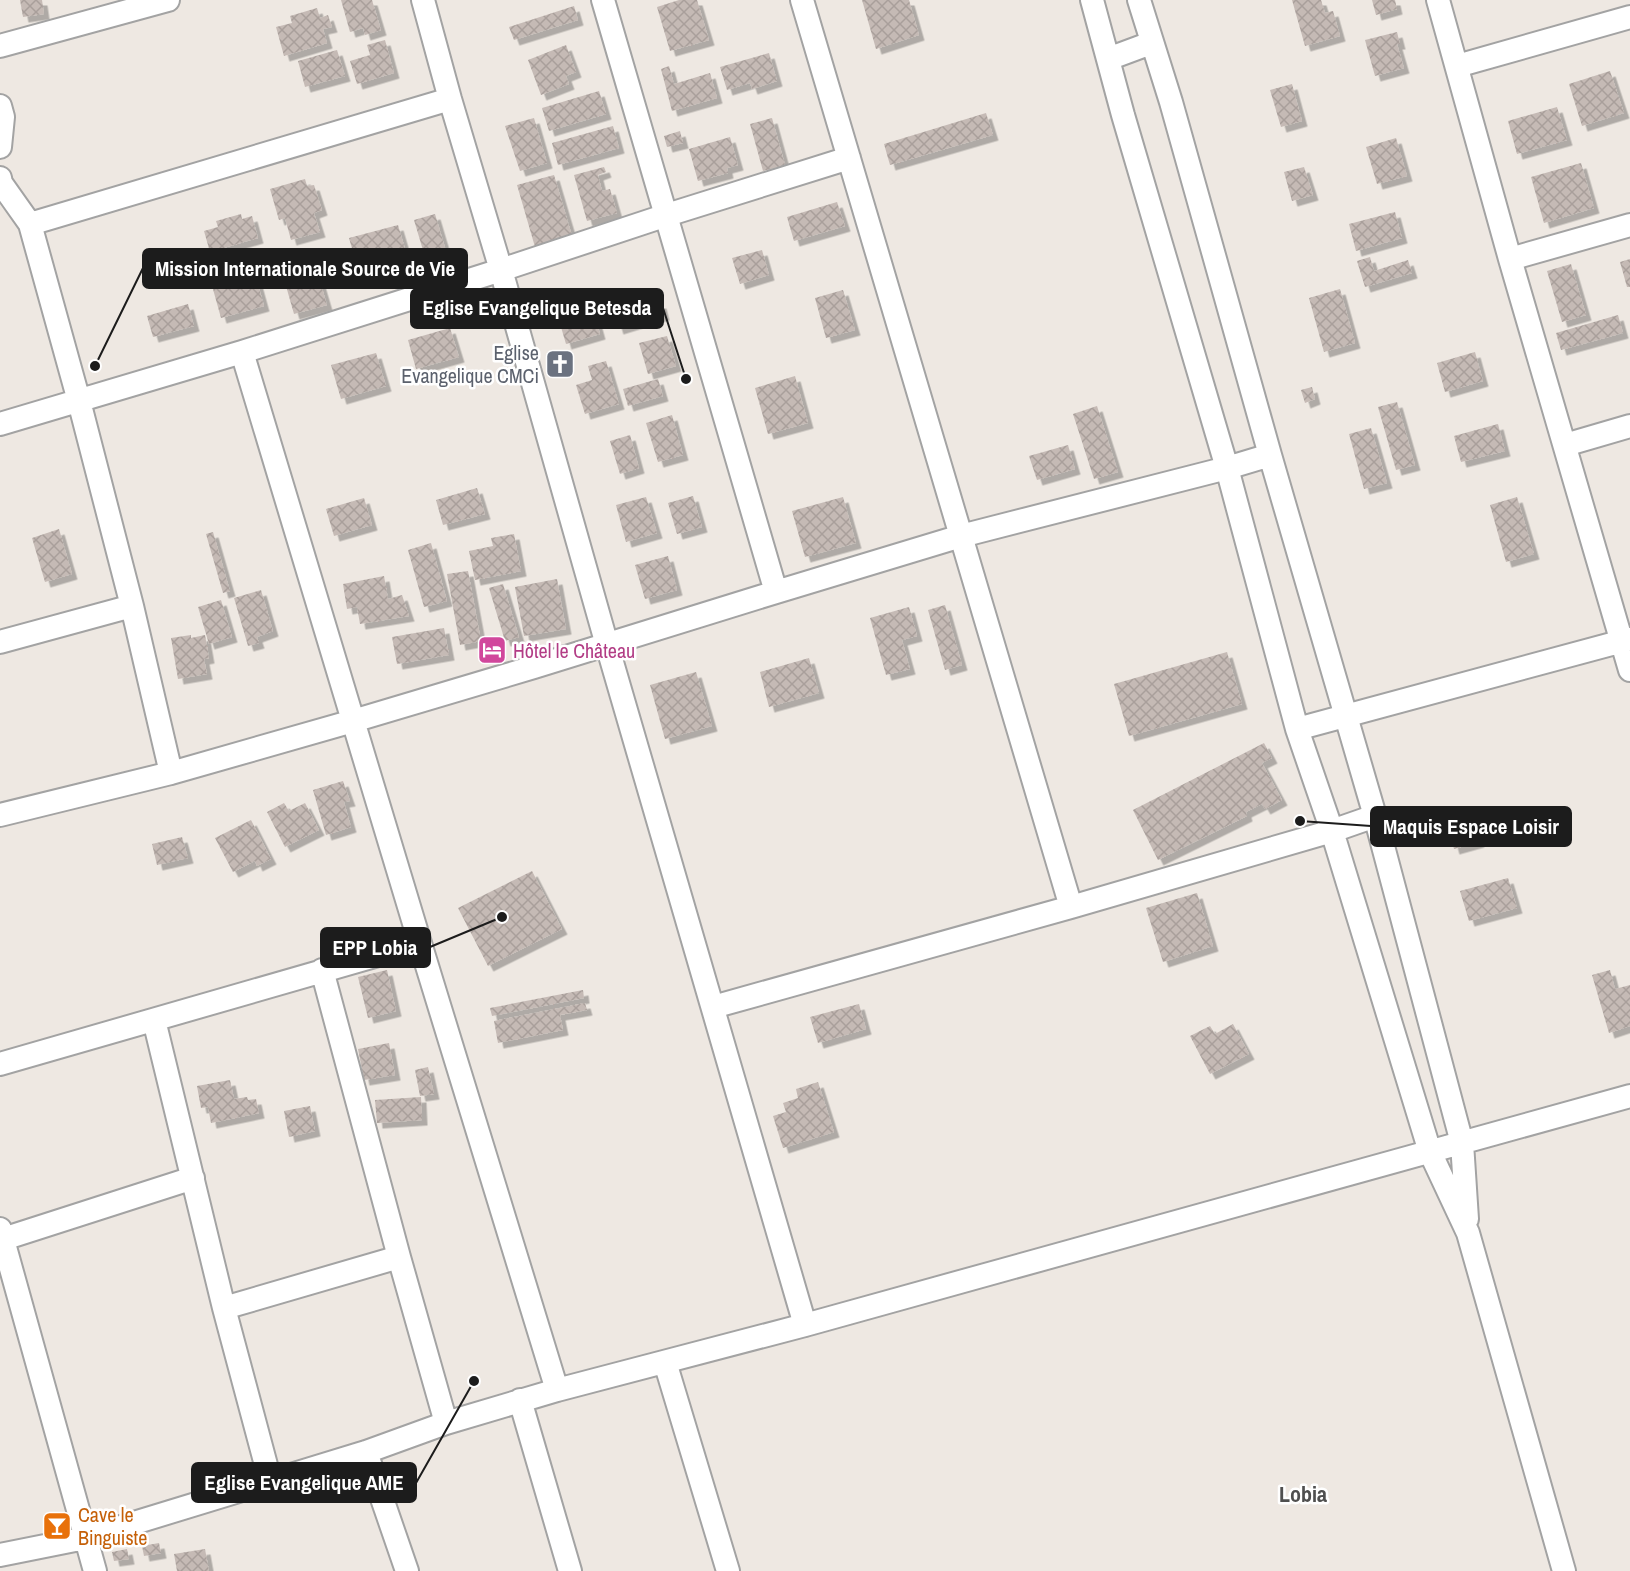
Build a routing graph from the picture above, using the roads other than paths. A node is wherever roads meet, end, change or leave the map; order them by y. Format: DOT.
graph roads {
  1 [pos="168,0"];
  2 [pos="423,0"];
  3 [pos="603,0"];
  4 [pos="802,0"];
  5 [pos="1092,0"];
  6 [pos="1139,0"];
  7 [pos="1438,0"];
  8 [pos="1630,17"];
  9 [pos="1151,43"];
  10 [pos="0,46"];
  11 [pos="1108,59"];
  12 [pos="1457,66"];
  13 [pos="450,99"];
  14 [pos="0,106"];
  15 [pos="0,147"];
  16 [pos="849,158"];
  17 [pos="0,178"];
  18 [pos="667,215"];
  19 [pos="30,224"];
  20 [pos="1630,225"];
  21 [pos="1510,260"];
  22 [pos="501,270"];
  23 [pos="242,352"];
  24 [pos="79,401"];
  25 [pos="0,424"];
  26 [pos="1630,426"];
  27 [pos="1564,445"];
  28 [pos="1270,455"];
  29 [pos="1227,468"];
  30 [pos="961,536"];
  31 [pos="776,592"];
  32 [pos="132,606"];
  33 [pos="1626,640"];
  34 [pos="0,642"];
  35 [pos="607,645"];
  36 [pos="1630,670"];
  37 [pos="1346,716"];
  38 [pos="353,721"];
  39 [pos="1298,729"];
  40 [pos="171,773"];
  41 [pos="0,815"];
  42 [pos="1375,816"];
  43 [pos="1332,831"];
  44 [pos="1071,906"];
  45 [pos="420,943"];
  46 [pos="322,970"];
  47 [pos="713,1007"];
  48 [pos="154,1020"];
  49 [pos="0,1064"];
  50 [pos="1630,1096"];
  51 [pos="1462,1143"];
  52 [pos="1430,1152"];
  53 [pos="193,1178"];
  54 [pos="1468,1233"];
  55 [pos="1,1236"];
  56 [pos="399,1257"];
  57 [pos="224,1308"];
  58 [pos="805,1325"];
  59 [pos="664,1362"];
  60 [pos="556,1390"];
  61 [pos="520,1400"];
  62 [pos="446,1423"];
  63 [pos="366,1452"];
  64 [pos="270,1480"];
  65 [pos="85,1538"];
  66 [pos="0,1555"];
  67 [pos="95,1571"];
  68 [pos="407,1571"];
  69 [pos="570,1571"];
  70 [pos="728,1571"];
  71 [pos="1564,1571"];
  1 -- 10 [label="street"];
  2 -- 13 [label="street"];
  3 -- 18 [label="street"];
  4 -- 16 [label="street"];
  5 -- 11 [label="street"];
  6 -- 9 [label="street"];
  7 -- 12 [label="street"];
  8 -- 12 [label="street"];
  9 -- 11 [label="street"];
  9 -- 28 [label="street"];
  11 -- 29 [label="street"];
  12 -- 21 [label="street"];
  13 -- 19 [label="street"];
  13 -- 22 [label="street"];
  14 -- 15 [label="street"];
  16 -- 18 [label="street"];
  16 -- 30 [label="street"];
  17 -- 19 [label="street"];
  18 -- 22 [label="street"];
  18 -- 31 [label="street"];
  19 -- 24 [label="street"];
  20 -- 21 [label="street"];
  21 -- 27 [label="street"];
  22 -- 23 [label="street"];
  22 -- 35 [label="street"];
  23 -- 24 [label="street"];
  23 -- 38 [label="street"];
  24 -- 25 [label="street"];
  24 -- 32 [label="street"];
  26 -- 27 [label="street"];
  27 -- 33 [label="street"];
  28 -- 29 [label="street"];
  28 -- 37 [label="street"];
  29 -- 30 [label="street"];
  29 -- 39 [label="street"];
  30 -- 31 [label="street"];
  30 -- 44 [label="street"];
  31 -- 35 [label="street"];
  32 -- 34 [label="street"];
  32 -- 40 [label="street"];
  33 -- 36 [label="street"];
  33 -- 37 [label="street"];
  35 -- 38 [label="street"];
  35 -- 47 [label="street"];
  37 -- 39 [label="street"];
  37 -- 42 [label="street"];
  38 -- 40 [label="street"];
  38 -- 45 [label="street"];
  39 -- 43 [label="street"];
  40 -- 41 [label="street"];
  42 -- 43 [label="street"];
  42 -- 51 [label="street"];
  43 -- 44 [label="street"];
  43 -- 52 [label="street"];
  44 -- 47 [label="street"];
  45 -- 46 [label="street"];
  45 -- 60 [label="street"];
  46 -- 48 [label="street"];
  46 -- 56 [label="street"];
  47 -- 58 [label="street"];
  48 -- 49 [label="street"];
  48 -- 53 [label="street"];
  50 -- 51 [label="street"];
  51 -- 52 [label="street"];
  51 -- 54 [label="street"];
  52 -- 54 [label="street"];
  52 -- 58 [label="street"];
  53 -- 55 [label="street"];
  53 -- 57 [label="street"];
  54 -- 71 [label="street"];
  55 -- 65 [label="street"];
  56 -- 57 [label="street"];
  56 -- 62 [label="street"];
  57 -- 64 [label="street"];
  58 -- 59 [label="street"];
  59 -- 60 [label="street"];
  59 -- 70 [label="street"];
  60 -- 61 [label="street"];
  61 -- 62 [label="street"];
  61 -- 69 [label="street"];
  62 -- 63 [label="street"];
  63 -- 64 [label="street"];
  63 -- 68 [label="street"];
  64 -- 65 [label="street"];
  65 -- 66 [label="street"];
  65 -- 67 [label="street"];
}
